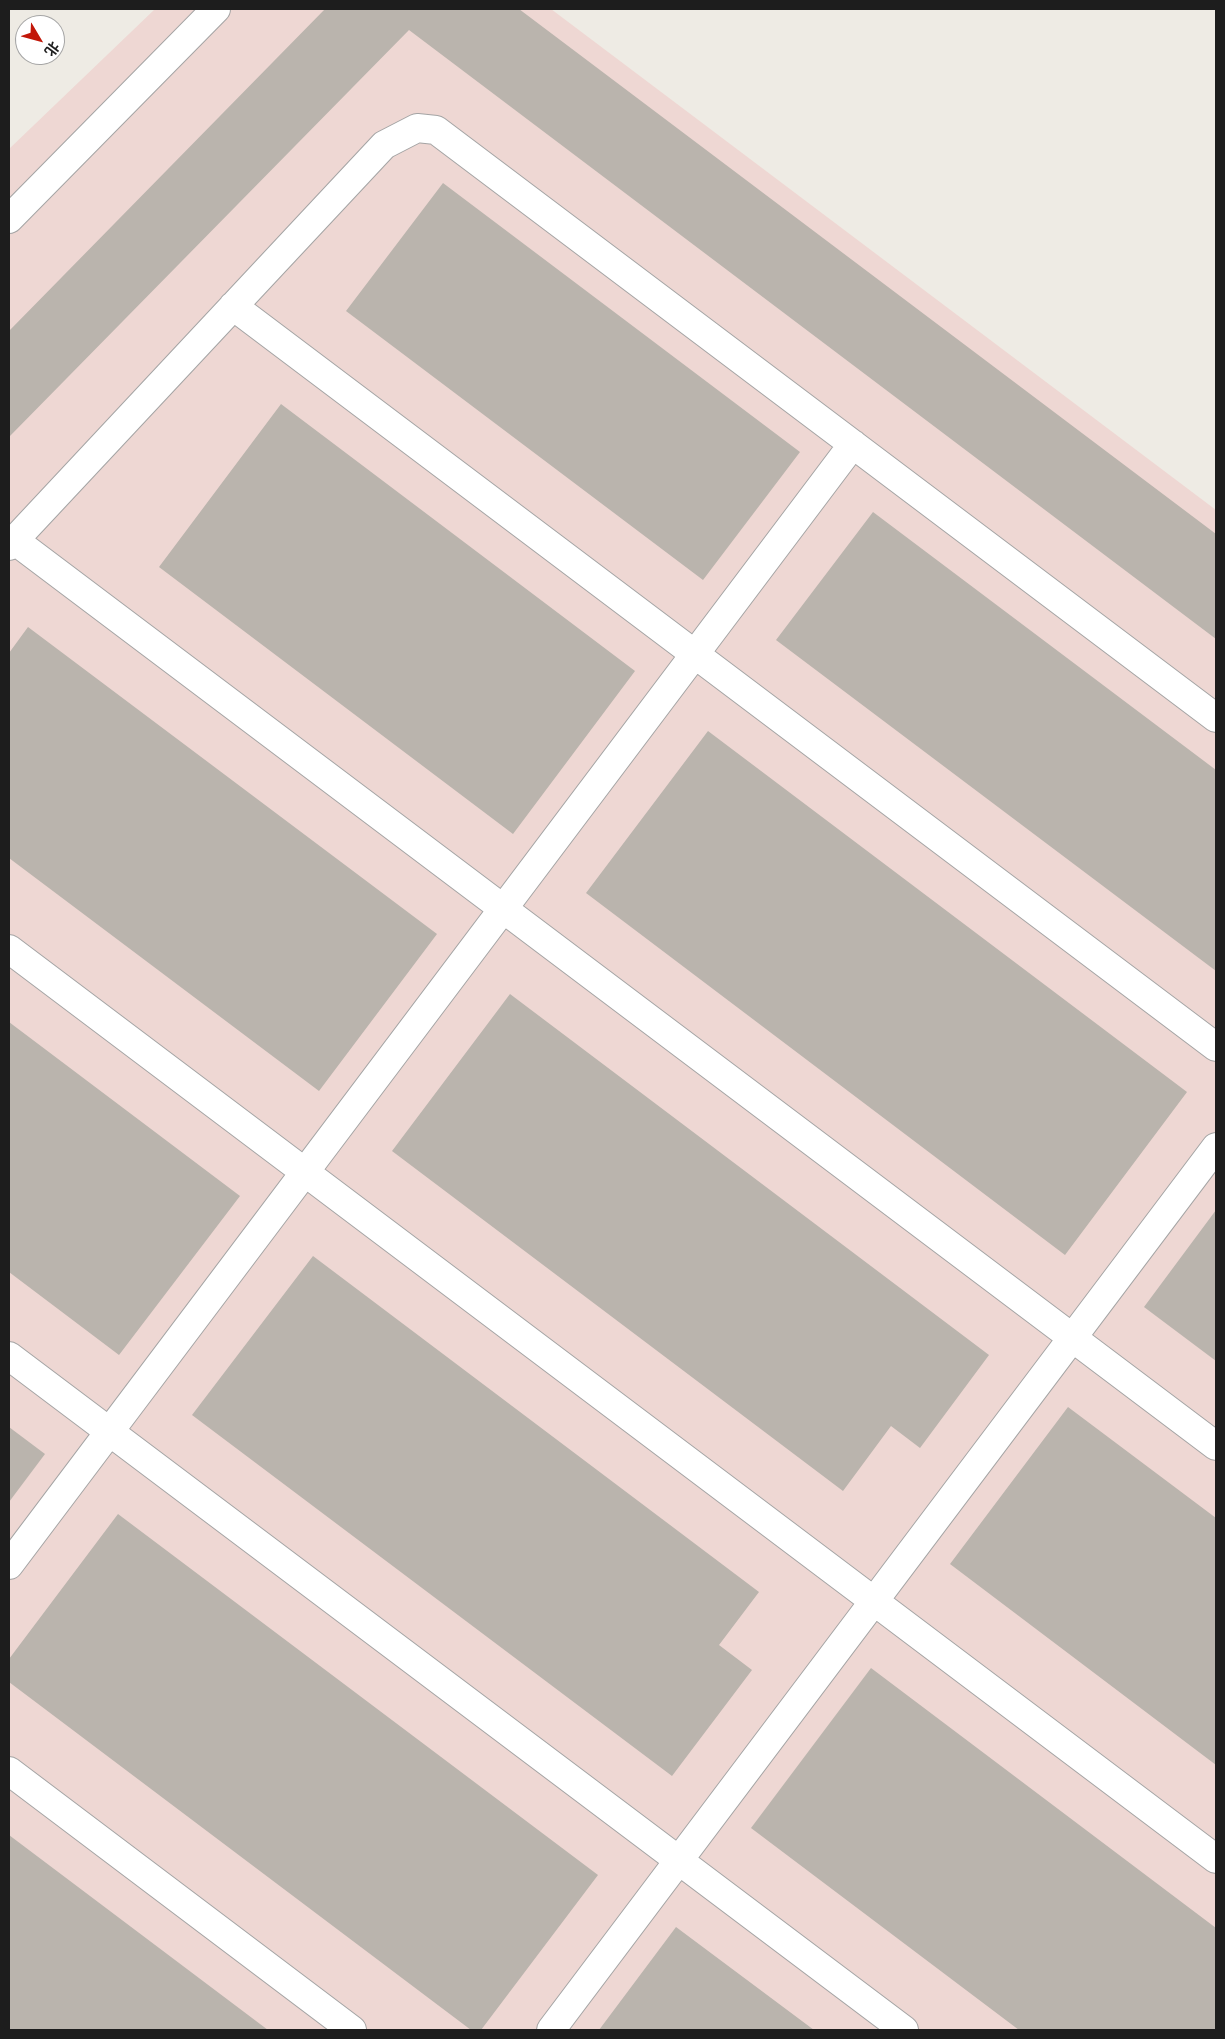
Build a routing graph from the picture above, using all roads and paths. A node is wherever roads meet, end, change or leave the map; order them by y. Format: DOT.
graph roads {
  1 [pos="216,9"];
  2 [pos="9,219"];
  3 [pos="233,306"];
  4 [pos="853,444"];
  5 [pos="12,543"];
  6 [pos="695,654"];
  7 [pos="1216,718"];
  8 [pos="504,909"];
  9 [pos="9,949"];
  10 [pos="1216,1047"];
  11 [pos="1216,1148"];
  12 [pos="305,1172"];
  13 [pos="1073,1338"];
  14 [pos="9,1356"];
  15 [pos="110,1432"];
  16 [pos="1216,1446"];
  17 [pos="9,1565"];
  18 [pos="874,1601"];
  19 [pos="9,1771"];
  20 [pos="1216,1859"];
  21 [pos="679,1861"];
  22 [pos="352,2030"];
  23 [pos="551,2030"];
  24 [pos="904,2030"];
  1 -- 2 [label="lane"];
  3 -- 4 [label="lane"];
  3 -- 5 [label="lane"];
  3 -- 6 [label="lane"];
  4 -- 6 [label="lane"];
  4 -- 7 [label="lane"];
  5 -- 8 [label="lane"];
  6 -- 8 [label="lane"];
  6 -- 10 [label="lane"];
  8 -- 12 [label="lane"];
  8 -- 13 [label="lane"];
  9 -- 12 [label="lane"];
  11 -- 13 [label="lane"];
  12 -- 15 [label="lane"];
  12 -- 18 [label="lane"];
  13 -- 16 [label="lane"];
  13 -- 18 [label="lane"];
  14 -- 15 [label="lane"];
  15 -- 17 [label="lane"];
  15 -- 21 [label="lane"];
  18 -- 20 [label="lane"];
  18 -- 21 [label="lane"];
  19 -- 22 [label="lane"];
  21 -- 23 [label="lane"];
  21 -- 24 [label="lane"];
}
